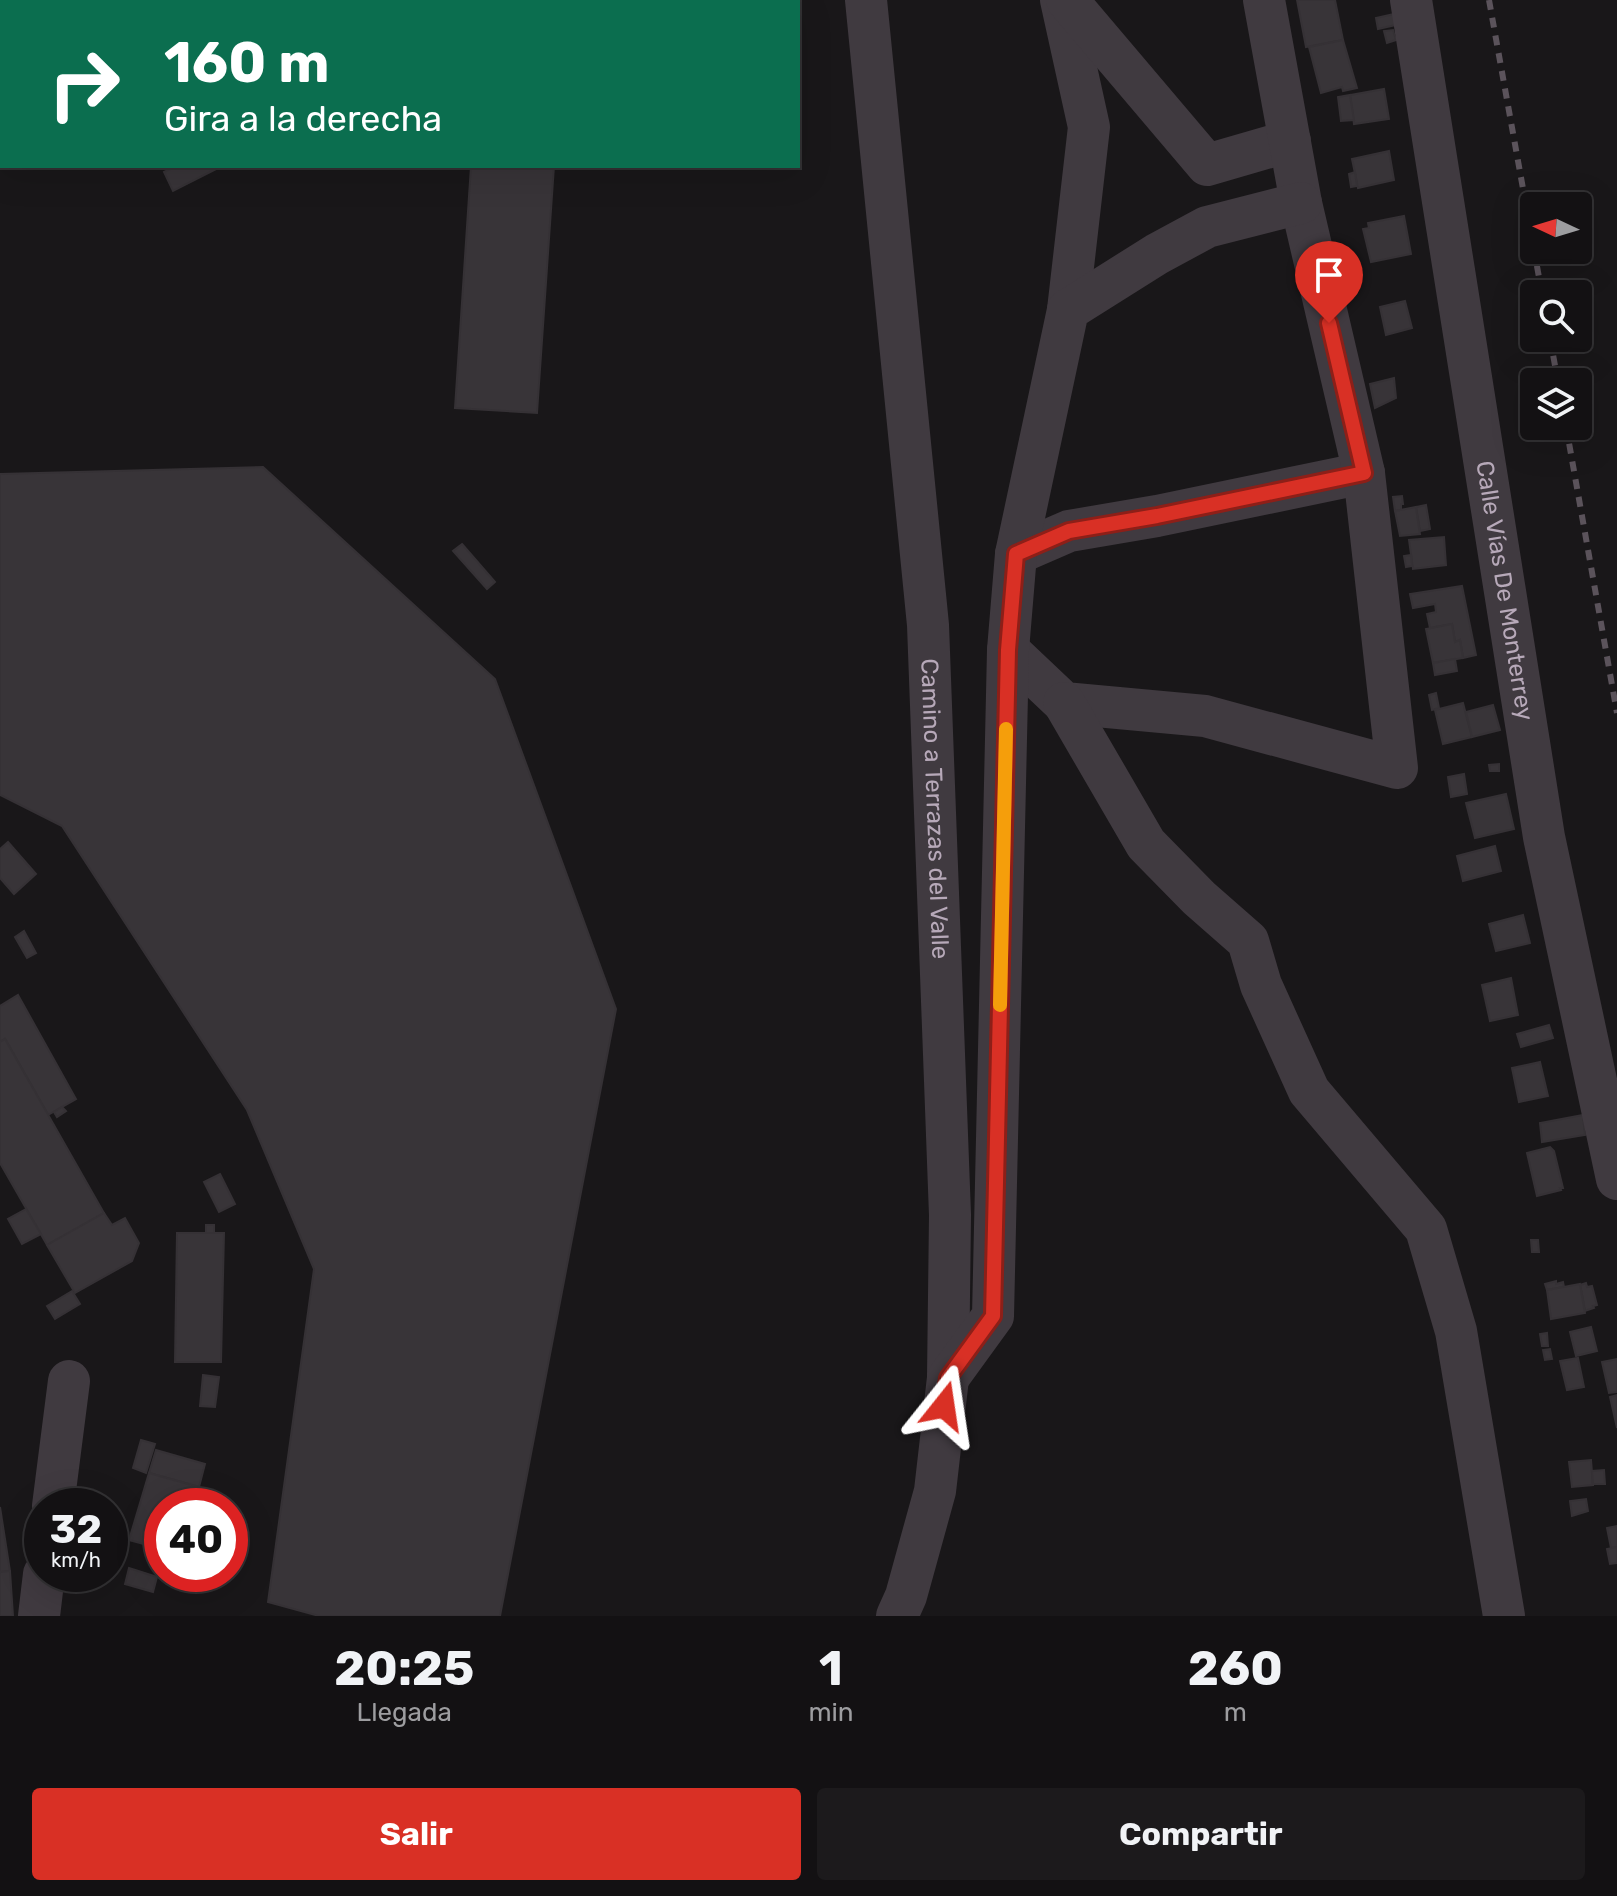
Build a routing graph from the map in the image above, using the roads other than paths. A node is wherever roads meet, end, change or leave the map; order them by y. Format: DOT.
graph roads {
  1 [pos="866,0"];
  2 [pos="1061,0"];
  3 [pos="1067,0"];
  4 [pos="1264,0"];
  5 [pos="1411,0"];
  6 [pos="1290,141"];
  7 [pos="1207,165"];
  8 [pos="1301,203"];
  9 [pos="1207,227"];
  10 [pos="1068,310"];
  11 [pos="1364,473"];
  12 [pos="1016,554"];
  13 [pos="1008,650"];
  14 [pos="1064,703"];
  15 [pos="1617,1179"];
  16 [pos="948,1378"];
  17 [pos="69,1381"];
  18 [pos="55,1488"];
  19 [pos="42,1592"];
  20 [pos="39,1616"];
  21 [pos="897,1616"];
  22 [pos="1504,1616"];
  1 -- 16 [label="street, Camino a Terrazas del Valle"];
  2 -- 10 [label="street"];
  3 -- 7 [label="street"];
  4 -- 6 [label="street"];
  5 -- 15 [label="street, Calle Vías De Monterrey"];
  6 -- 7 [label="street"];
  6 -- 8 [label="street"];
  7 -- 9 [label="street"];
  8 -- 9 [label="street"];
  8 -- 11 [label="street"];
  9 -- 10 [label="street"];
  10 -- 12 [label="street"];
  11 -- 12 [label="street"];
  11 -- 14 [label="street"];
  12 -- 13 [label="street"];
  13 -- 14 [label="street"];
  13 -- 16 [label="street"];
  14 -- 22 [label="street"];
  16 -- 21 [label="street, Camino a Terrazas del Valle"];
  17 -- 18 [label="street"];
  19 -- 20 [label="street"];
}
